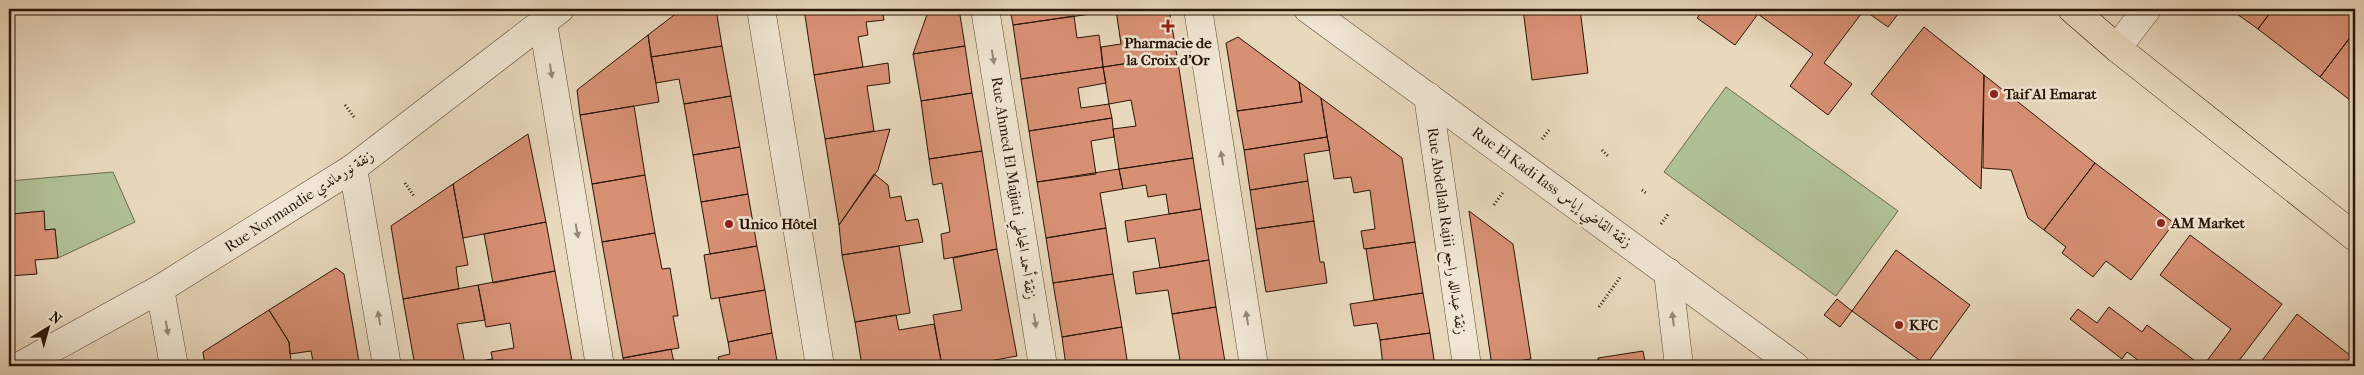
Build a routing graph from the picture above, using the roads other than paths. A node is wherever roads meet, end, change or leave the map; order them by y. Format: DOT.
graph roads {
  1 [pos="761,9"];
  2 [pos="986,9"];
  3 [pos="1198,9"];
  4 [pos="1308,9"];
  5 [pos="2072,9"];
  6 [pos="2148,9"];
  7 [pos="552,16"];
  8 [pos="2117,48"];
  9 [pos="1428,96"];
  10 [pos="354,168"];
  11 [pos="2355,237"];
  12 [pos="1668,272"];
  13 [pos="160,289"];
  14 [pos="20,366"];
  15 [pos="174,366"];
  16 [pos="387,366"];
  17 [pos="600,366"];
  18 [pos="820,366"];
  19 [pos="1043,366"];
  20 [pos="1254,366"];
  21 [pos="1467,366"];
  22 [pos="1680,366"];
  23 [pos="1796,366"];
  1 -- 18 [label="street"];
  2 -- 19 [label="street, Rue Ahmed El Majjati زنقة أحمد المجاطي, one-way"];
  20 -- 3 [label="street, one-way"];
  4 -- 9 [label="street, Rue El Kadi Iass زنقة القاضي إياس"];
  5 -- 8 [label="main road"];
  6 -- 8 [label="street"];
  7 -- 10 [label="street, Rue Normandie زنقة نورماندي"];
  7 -- 17 [label="street, one-way"];
  8 -- 11 [label="main road"];
  9 -- 12 [label="street, Rue El Kadi Iass زنقة القاضي إياس"];
  9 -- 21 [label="street, Rue Abdellah Rajii زنقة عبدالله راجع"];
  10 -- 13 [label="street, Rue Normandie زنقة نورماندي"];
  16 -- 10 [label="street, one-way"];
  22 -- 12 [label="street, one-way"];
  12 -- 23 [label="street, Rue El Kadi Iass زنقة القاضي إياس"];
  13 -- 14 [label="street, Rue Normandie زنقة نورماندي"];
  13 -- 15 [label="street, one-way"];
}
